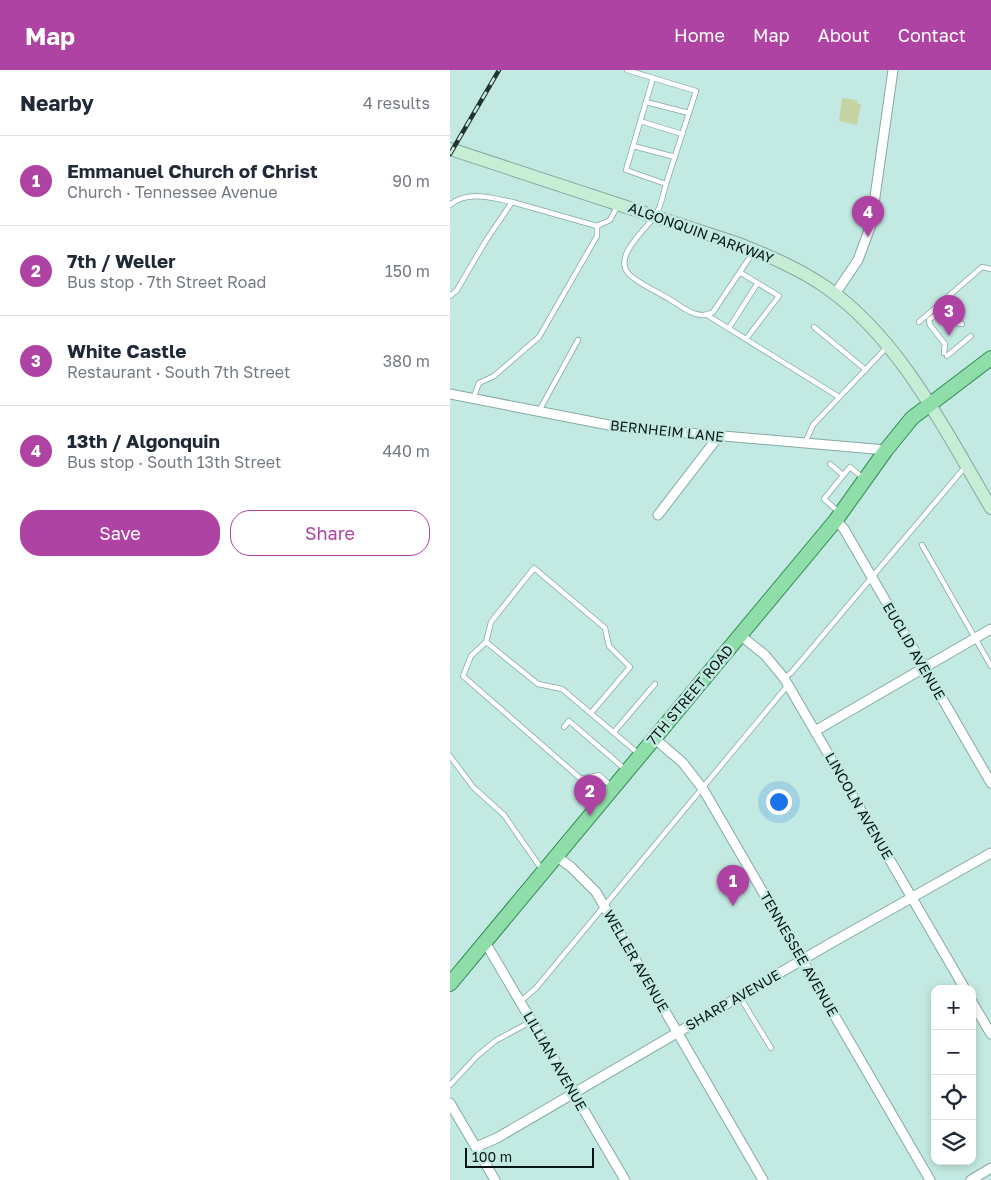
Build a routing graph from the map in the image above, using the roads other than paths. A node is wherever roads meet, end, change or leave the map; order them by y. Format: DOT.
graph roads {
  1 [pos="627,70"];
  2 [pos="893,70"];
  3 [pos="653,78"];
  4 [pos="646,102"];
  5 [pos="689,113"];
  6 [pos="640,121"];
  7 [pos="682,134"];
  8 [pos="633,146"];
  9 [pos="450,148"];
  10 [pos="675,157"];
  11 [pos="666,184"];
  12 [pos="512,202"];
  13 [pos="619,204"];
  14 [pos="450,205"];
  15 [pos="656,216"];
  16 [pos="597,226"];
  17 [pos="754,250"];
  18 [pos="991,269"];
  19 [pos="741,273"];
  20 [pos="757,284"];
  21 [pos="835,294"];
  22 [pos="450,296"];
  23 [pos="707,315"];
  24 [pos="918,322"];
  25 [pos="962,324"];
  26 [pos="814,327"];
  27 [pos="729,328"];
  28 [pos="971,336"];
  29 [pos="746,339"];
  30 [pos="578,340"];
  31 [pos="887,347"];
  32 [pos="991,358"];
  33 [pos="866,370"];
  34 [pos="450,394"];
  35 [pos="839,397"];
  36 [pos="473,399"];
  37 [pos="929,404"];
  38 [pos="538,412"];
  39 [pos="718,437"];
  40 [pos="805,443"];
  41 [pos="886,450"];
  42 [pos="830,464"];
  43 [pos="966,466"];
  44 [pos="843,475"];
  45 [pos="865,479"];
  46 [pos="991,508"];
  47 [pos="658,515"];
  48 [pos="838,516"];
  49 [pos="922,545"];
  50 [pos="871,576"];
  51 [pos="991,629"];
  52 [pos="740,634"];
  53 [pos="975,638"];
  54 [pos="486,642"];
  55 [pos="991,666"];
  56 [pos="924,668"];
  57 [pos="786,682"];
  58 [pos="655,684"];
  59 [pos="591,712"];
  60 [pos="564,727"];
  61 [pos="816,731"];
  62 [pos="614,732"];
  63 [pos="654,738"];
  64 [pos="640,754"];
  65 [pos="450,756"];
  66 [pos="627,771"];
  67 [pos="991,783"];
  68 [pos="613,788"];
  69 [pos="702,788"];
  70 [pos="991,853"];
  71 [pos="556,856"];
  72 [pos="543,872"];
  73 [pos="911,897"];
  74 [pos="604,905"];
  75 [pos="485,942"];
  76 [pos="802,960"];
  77 [pos="450,984"];
  78 [pos="963,985"];
  79 [pos="740,997"];
  80 [pos="520,1002"];
  81 [pos="976,1009"];
  82 [pos="532,1021"];
  83 [pos="678,1032"];
  84 [pos="991,1034"];
  85 [pos="771,1048"];
  86 [pos="450,1086"];
  87 [pos="573,1092"];
  88 [pos="450,1103"];
  89 [pos="476,1147"];
  90 [pos="991,1168"];
  91 [pos="495,1180"];
  92 [pos="625,1180"];
  93 [pos="763,1180"];
  94 [pos="930,1180"];
  95 [pos="971,1180"];
  1 -- 3 [label="lane"];
  2 -- 21 [label="street"];
  3 -- 4 [label="lane"];
  3 -- 5 [label="lane"];
  4 -- 5 [label="lane"];
  4 -- 6 [label="lane"];
  5 -- 7 [label="lane"];
  6 -- 7 [label="lane"];
  6 -- 8 [label="lane"];
  7 -- 10 [label="lane"];
  8 -- 10 [label="lane"];
  8 -- 11 [label="lane"];
  9 -- 13 [label="main road, ALGONQUIN PARKWAY"];
  10 -- 11 [label="lane"];
  11 -- 15 [label="lane"];
  12 -- 14 [label="lane"];
  12 -- 16 [label="lane"];
  12 -- 22 [label="lane"];
  13 -- 15 [label="main road, ALGONQUIN PARKWAY"];
  13 -- 16 [label="lane"];
  15 -- 17 [label="main road, ALGONQUIN PARKWAY"];
  15 -- 23 [label="lane"];
  16 -- 36 [label="lane"];
  17 -- 19 [label="lane"];
  17 -- 21 [label="main road, ALGONQUIN PARKWAY"];
  18 -- 24 [label="lane"];
  19 -- 20 [label="lane"];
  19 -- 23 [label="lane"];
  20 -- 27 [label="lane"];
  20 -- 29 [label="lane"];
  21 -- 31 [label="main road, ALGONQUIN PARKWAY"];
  23 -- 27 [label="lane"];
  25 -- 28 [label="lane"];
  26 -- 33 [label="lane"];
  27 -- 29 [label="lane"];
  29 -- 35 [label="lane"];
  30 -- 38 [label="lane"];
  31 -- 33 [label="lane"];
  31 -- 37 [label="main road, ALGONQUIN PARKWAY"];
  32 -- 37 [label="main road, 7TH STREET ROAD"];
  33 -- 35 [label="lane"];
  34 -- 36 [label="street, BERNHEIM LANE"];
  35 -- 40 [label="lane"];
  36 -- 38 [label="street, BERNHEIM LANE"];
  37 -- 41 [label="main road, 7TH STREET ROAD"];
  37 -- 43 [label="main road, ALGONQUIN PARKWAY"];
  38 -- 39 [label="street, BERNHEIM LANE"];
  39 -- 40 [label="street, BERNHEIM LANE"];
  39 -- 47 [label="street"];
  40 -- 41 [label="street, BERNHEIM LANE"];
  41 -- 45 [label="main road, 7TH STREET ROAD"];
  42 -- 44 [label="lane"];
  43 -- 46 [label="main road, ALGONQUIN PARKWAY"];
  43 -- 50 [label="lane"];
  44 -- 45 [label="lane"];
  44 -- 48 [label="lane"];
  45 -- 48 [label="main road, 7TH STREET ROAD"];
  48 -- 50 [label="street, EUCLID AVENUE"];
  48 -- 52 [label="main road, 7TH STREET ROAD"];
  49 -- 53 [label="lane"];
  50 -- 56 [label="street, EUCLID AVENUE"];
  50 -- 57 [label="lane"];
  51 -- 53 [label="street"];
  52 -- 57 [label="street, LINCOLN AVENUE"];
  52 -- 63 [label="main road, 7TH STREET ROAD"];
  53 -- 55 [label="lane"];
  53 -- 56 [label="street"];
  54 -- 59 [label="lane"];
  54 -- 59 [label="lane"];
  54 -- 68 [label="lane"];
  56 -- 61 [label="street"];
  56 -- 67 [label="street, EUCLID AVENUE"];
  57 -- 61 [label="street, LINCOLN AVENUE"];
  57 -- 69 [label="lane"];
  58 -- 62 [label="lane"];
  59 -- 62 [label="lane"];
  60 -- 66 [label="lane"];
  61 -- 73 [label="street, LINCOLN AVENUE"];
  62 -- 64 [label="lane"];
  63 -- 64 [label="main road, 7TH STREET ROAD"];
  63 -- 69 [label="street, TENNESSEE AVENUE"];
  64 -- 66 [label="main road, 7TH STREET ROAD"];
  65 -- 72 [label="lane"];
  66 -- 68 [label="main road, 7TH STREET ROAD"];
  68 -- 71 [label="main road, 7TH STREET ROAD"];
  69 -- 74 [label="lane"];
  69 -- 76 [label="street, TENNESSEE AVENUE"];
  70 -- 73 [label="street, SHARP AVENUE"];
  71 -- 72 [label="main road, 7TH STREET ROAD"];
  71 -- 74 [label="street, WELLER AVENUE"];
  72 -- 75 [label="main road, 7TH STREET ROAD"];
  73 -- 76 [label="street, SHARP AVENUE"];
  73 -- 78 [label="street, LINCOLN AVENUE"];
  74 -- 80 [label="lane"];
  74 -- 83 [label="street, WELLER AVENUE"];
  75 -- 77 [label="main road, 7TH STREET ROAD"];
  75 -- 80 [label="street, LILLIAN AVENUE"];
  76 -- 79 [label="street, SHARP AVENUE"];
  76 -- 94 [label="street, TENNESSEE AVENUE"];
  79 -- 83 [label="street, SHARP AVENUE"];
  79 -- 85 [label="lane"];
  80 -- 82 [label="street, LILLIAN AVENUE"];
  81 -- 84 [label="street"];
  82 -- 86 [label="lane"];
  82 -- 87 [label="street, LILLIAN AVENUE"];
  83 -- 87 [label="street, SHARP AVENUE"];
  83 -- 93 [label="street, WELLER AVENUE"];
  87 -- 89 [label="street, SHARP AVENUE"];
  87 -- 92 [label="street, LILLIAN AVENUE"];
  88 -- 89 [label="street"];
  89 -- 91 [label="street"];
  90 -- 95 [label="street"];
}
